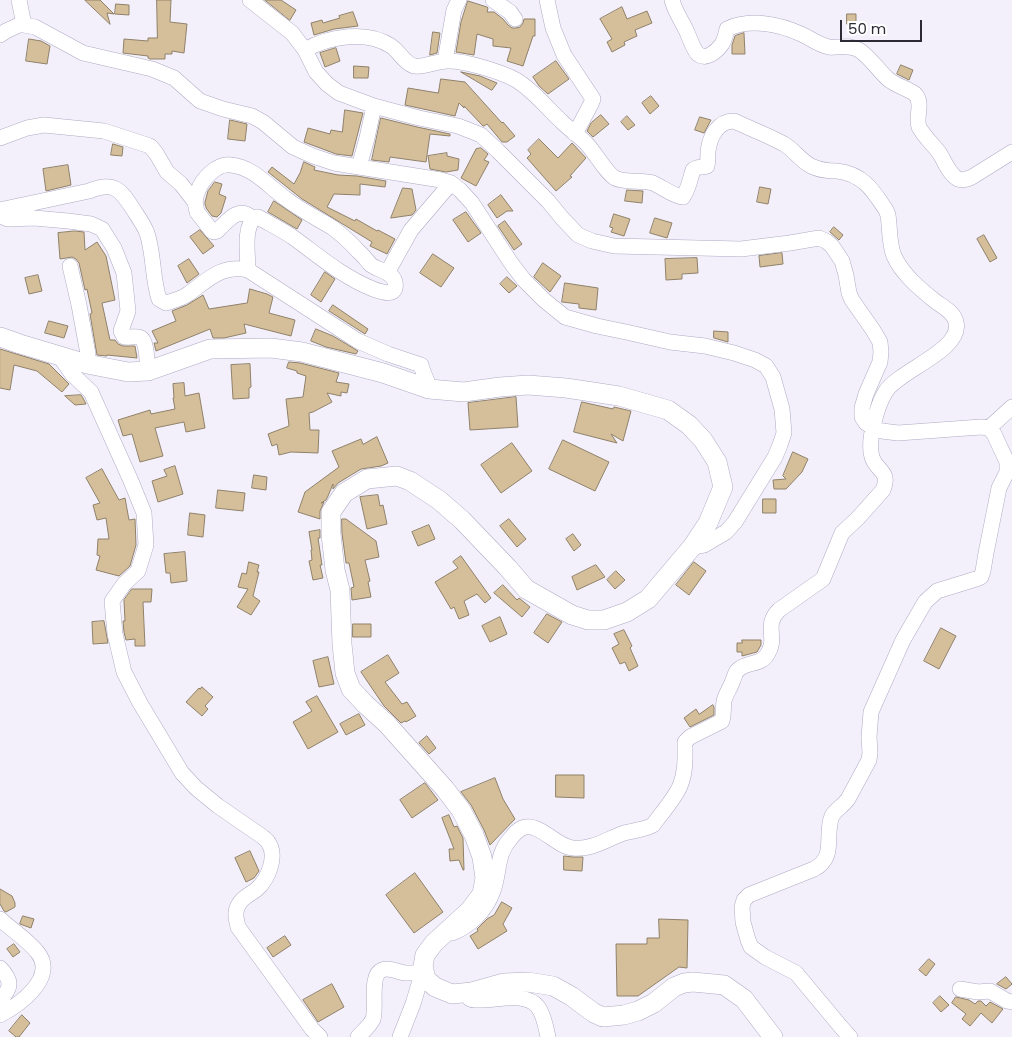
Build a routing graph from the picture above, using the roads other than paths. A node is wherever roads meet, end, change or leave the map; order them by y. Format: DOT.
graph roads {
  1 [pos="19,0"];
  2 [pos="250,0"];
  3 [pos="460,0"];
  4 [pos="493,0"];
  5 [pos="547,0"];
  6 [pos="672,0"];
  7 [pos="515,19"];
  8 [pos="24,25"];
  9 [pos="0,35"];
  10 [pos="305,50"];
  11 [pos="445,61"];
  12 [pos="374,106"];
  13 [pos="575,134"];
  14 [pos="0,138"];
  15 [pos="1012,152"];
  16 [pos="359,167"];
  17 [pos="450,183"];
  18 [pos="195,202"];
  19 [pos="0,211"];
  20 [pos="252,220"];
  21 [pos="70,266"];
  22 [pos="248,270"];
  23 [pos="387,273"];
  24 [pos="0,337"];
  25 [pos="60,356"];
  26 [pos="87,364"];
  27 [pos="148,371"];
  28 [pos="429,389"];
  29 [pos="1012,407"];
  30 [pos="873,428"];
  31 [pos="988,428"];
  32 [pos="692,547"];
  33 [pos="0,919"];
  34 [pos="441,937"];
  35 [pos="0,968"];
  36 [pos="425,976"];
  37 [pos="960,989"];
  38 [pos="466,993"];
  39 [pos="0,1000"];
  40 [pos="1012,1002"];
  41 [pos="0,1015"];
  42 [pos="320,1037"];
  43 [pos="358,1037"];
  44 [pos="400,1037"];
  45 [pos="548,1037"];
  46 [pos="773,1037"];
  47 [pos="850,1037"];
  1 -- 8 [label="street"];
  2 -- 10 [label="street"];
  3 -- 11 [label="street"];
  4 -- 7 [label="street"];
  5 -- 13 [label="street"];
  6 -- 15 [label="street"];
  8 -- 9 [label="street"];
  8 -- 16 [label="street"];
  10 -- 11 [label="street"];
  10 -- 12 [label="street"];
  11 -- 13 [label="street"];
  12 -- 16 [label="street"];
  12 -- 30 [label="street"];
  13 -- 30 [label="street"];
  14 -- 18 [label="street"];
  16 -- 17 [label="street"];
  17 -- 23 [label="street"];
  17 -- 32 [label="street"];
  18 -- 20 [label="street"];
  18 -- 23 [label="street"];
  19 -- 22 [label="street"];
  19 -- 27 [label="street"];
  20 -- 22 [label="street"];
  20 -- 23 [label="street"];
  21 -- 26 [label="street"];
  22 -- 28 [label="street"];
  24 -- 25 [label="main road"];
  25 -- 26 [label="main road"];
  25 -- 42 [label="street"];
  26 -- 27 [label="main road"];
  27 -- 28 [label="main road"];
  28 -- 32 [label="main road"];
  29 -- 31 [label="street"];
  30 -- 31 [label="street"];
  30 -- 34 [label="street"];
  31 -- 47 [label="street"];
  32 -- 34 [label="main road"];
  33 -- 41 [label="street"];
  34 -- 36 [label="main road"];
  35 -- 39 [label="street"];
  36 -- 38 [label="main road"];
  36 -- 43 [label="street"];
  36 -- 44 [label="street"];
  37 -- 40 [label="street"];
  38 -- 45 [label="street"];
  38 -- 46 [label="main road"];
}
